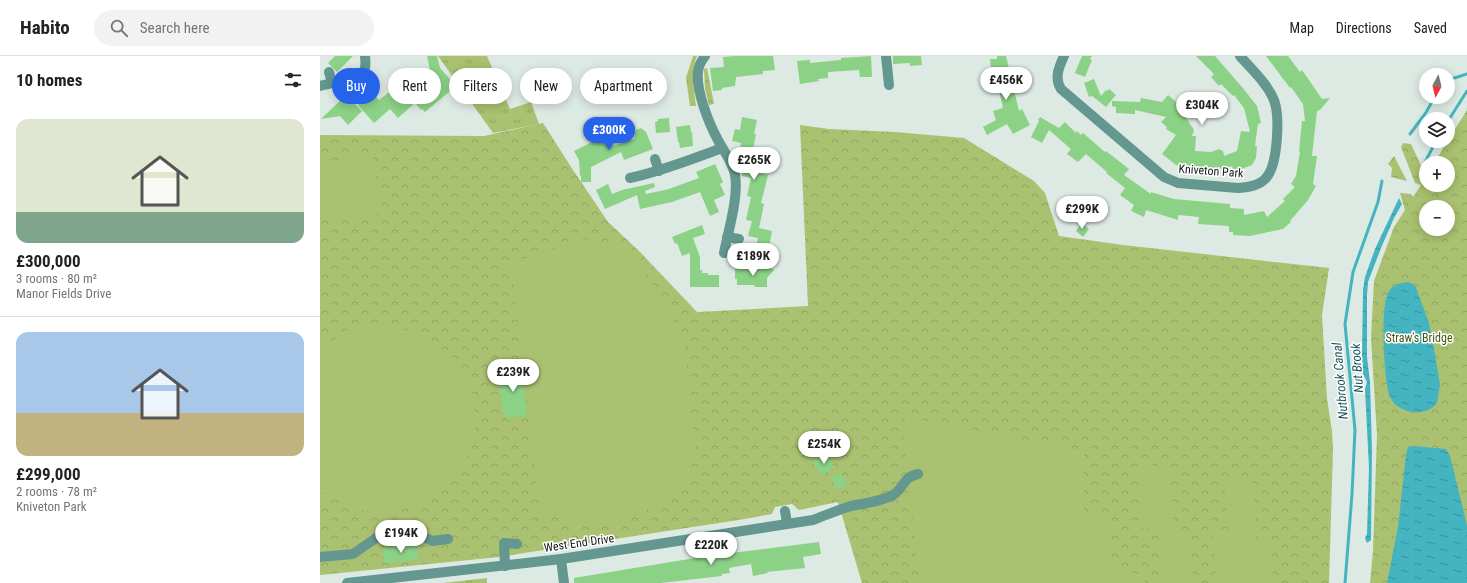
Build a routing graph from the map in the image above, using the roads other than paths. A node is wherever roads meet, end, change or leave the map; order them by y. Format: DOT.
graph roads {
  1 [pos="365,56"];
  2 [pos="704,56"];
  3 [pos="886,56"];
  4 [pos="1064,56"];
  5 [pos="1240,56"];
  6 [pos="366,68"];
  7 [pos="329,72"];
  8 [pos="332,83"];
  9 [pos="889,85"];
  10 [pos="320,86"];
  11 [pos="722,148"];
  12 [pos="655,159"];
  13 [pos="659,171"];
  14 [pos="630,178"];
  15 [pos="727,237"];
  16 [pos="739,240"];
  17 [pos="724,254"];
  18 [pos="918,474"];
  19 [pos="785,511"];
  20 [pos="787,523"];
  21 [pos="448,539"];
  22 [pos="517,544"];
  23 [pos="320,556"];
  24 [pos="561,559"];
  25 [pos="505,566"];
  26 [pos="347,583"];
  27 [pos="564,583"];
  1 -- 6 [label="street"];
  2 -- 11 [label="street"];
  3 -- 9 [label="street"];
  4 -- 5 [label="street, Kniveton Park"];
  7 -- 8 [label="street"];
  8 -- 10 [label="street"];
  11 -- 13 [label="street"];
  11 -- 15 [label="street"];
  12 -- 13 [label="street"];
  13 -- 14 [label="street"];
  15 -- 16 [label="street"];
  15 -- 17 [label="street"];
  18 -- 20 [label="street, West End Drive"];
  19 -- 20 [label="street"];
  20 -- 24 [label="street, West End Drive"];
  21 -- 23 [label="street"];
  22 -- 25 [label="street"];
  24 -- 25 [label="street, West End Drive"];
  24 -- 27 [label="street"];
  25 -- 26 [label="street, West End Drive"];
}
